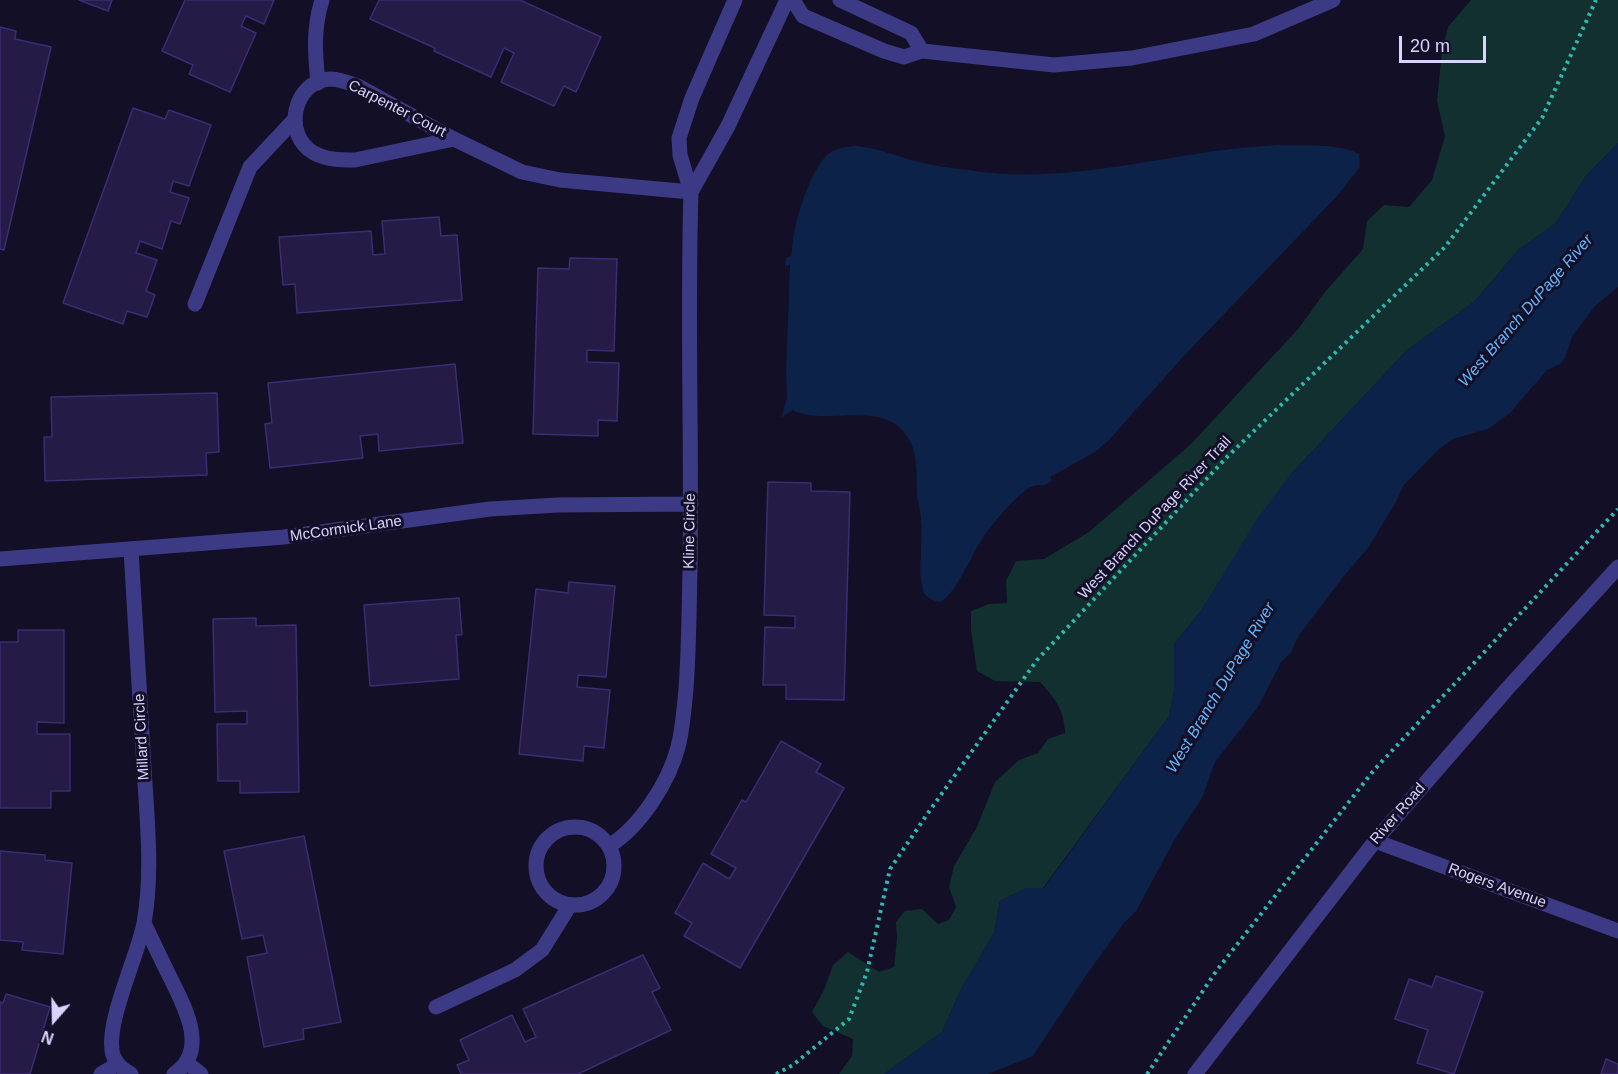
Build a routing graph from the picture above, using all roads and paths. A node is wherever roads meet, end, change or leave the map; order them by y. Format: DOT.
graph roads {
  1 [pos="321,0"];
  2 [pos="735,0"];
  3 [pos="787,0"];
  4 [pos="793,0"];
  5 [pos="840,0"];
  6 [pos="1333,0"];
  7 [pos="1596,0"];
  8 [pos="922,51"];
  9 [pos="318,83"];
  10 [pos="295,119"];
  11 [pos="454,139"];
  12 [pos="691,192"];
  13 [pos="195,304"];
  14 [pos="691,504"];
  15 [pos="1618,509"];
  16 [pos="131,550"];
  17 [pos="0,559"];
  18 [pos="1618,567"];
  19 [pos="1375,841"];
  20 [pos="609,846"];
  21 [pos="570,905"];
  22 [pos="144,923"];
  23 [pos="1618,931"];
  24 [pos="436,1007"];
  25 [pos="186,1062"];
  26 [pos="118,1064"];
  27 [pos="100,1074"];
  28 [pos="131,1074"];
  29 [pos="174,1074"];
  30 [pos="201,1074"];
  31 [pos="776,1074"];
  32 [pos="1147,1074"];
  33 [pos="1195,1074"];
  1 -- 9 [label="street"];
  2 -- 12 [label="street, Kline Circle"];
  3 -- 12 [label="street, Kline Circle"];
  4 -- 8 [label="street"];
  5 -- 8 [label="street"];
  6 -- 8 [label="street"];
  7 -- 31 [label="path, West Branch DuPage River Trail"];
  9 -- 10 [label="street"];
  9 -- 11 [label="street, Carpenter Court"];
  10 -- 11 [label="street, Carpenter Court"];
  10 -- 13 [label="street"];
  11 -- 12 [label="street, Carpenter Court"];
  12 -- 14 [label="street, Kline Circle"];
  14 -- 16 [label="street, McCormick Lane"];
  14 -- 20 [label="street, Kline Circle"];
  15 -- 32 [label="path"];
  16 -- 17 [label="street, McCormick Lane"];
  16 -- 22 [label="street, Millard Circle"];
  18 -- 19 [label="street, River Road"];
  19 -- 23 [label="street, Rogers Avenue"];
  19 -- 33 [label="street, River Road"];
  20 -- 21 [label="street"];
  20 -- 21 [label="street"];
  21 -- 24 [label="street"];
  22 -- 25 [label="street, Millard Circle"];
  22 -- 26 [label="street, Millard Circle"];
  25 -- 29 [label="street"];
  25 -- 30 [label="street"];
  26 -- 27 [label="street"];
  26 -- 28 [label="street"];
}
